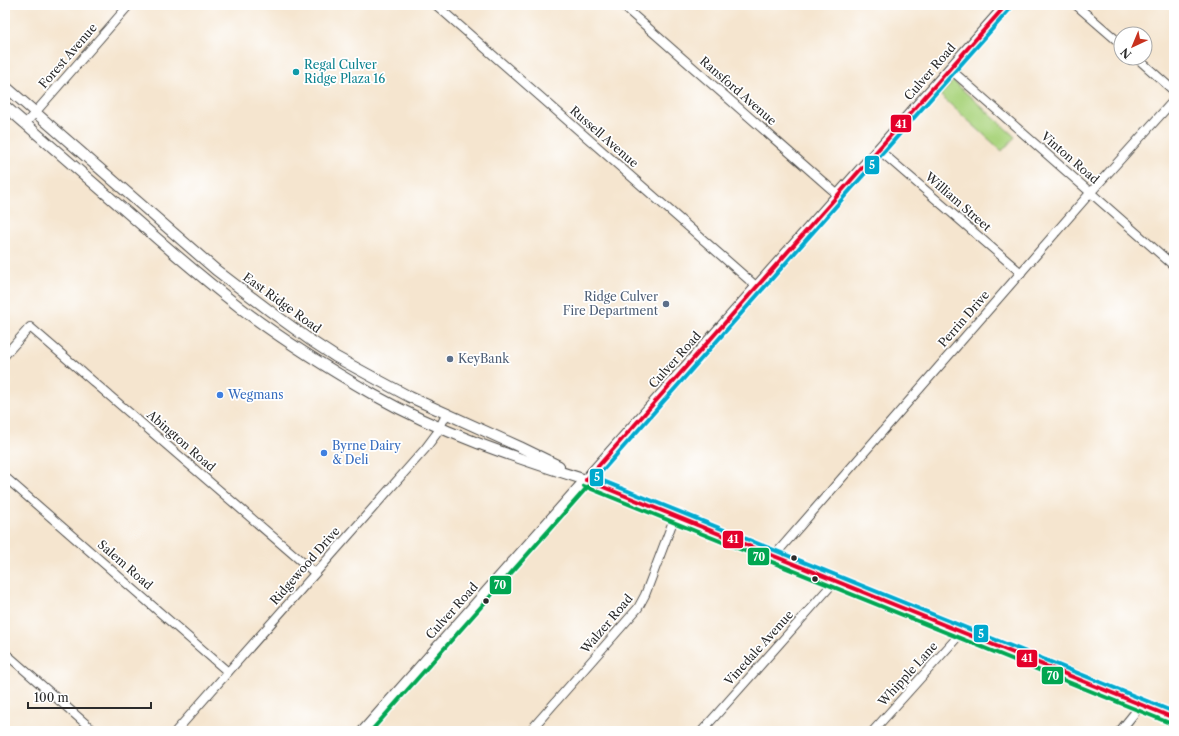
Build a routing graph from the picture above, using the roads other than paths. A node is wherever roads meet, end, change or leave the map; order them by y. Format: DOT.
graph roads {
  1 [pos="129,5"];
  2 [pos="436,5"];
  3 [pos="622,5"];
  4 [pos="1006,5"];
  5 [pos="1076,5"];
  6 [pos="1113,37"];
  7 [pos="1146,66"];
  8 [pos="950,69"];
  9 [pos="5,86"];
  10 [pos="1174,91"];
  11 [pos="1174,100"];
  12 [pos="5,106"];
  13 [pos="36,112"];
  14 [pos="26,123"];
  15 [pos="879,150"];
  16 [pos="1091,192"];
  17 [pos="838,195"];
  18 [pos="1174,266"];
  19 [pos="1021,272"];
  20 [pos="757,286"];
  21 [pos="5,355"];
  22 [pos="447,413"];
  23 [pos="440,428"];
  24 [pos="5,477"];
  25 [pos="586,480"];
  26 [pos="675,516"];
  27 [pos="774,556"];
  28 [pos="315,573"];
  29 [pos="835,581"];
  30 [pos="962,632"];
  31 [pos="5,653"];
  32 [pos="228,672"];
  33 [pos="1141,705"];
  34 [pos="1174,718"];
  35 [pos="94,731"];
  36 [pos="176,731"];
  37 [pos="363,731"];
  38 [pos="530,731"];
  39 [pos="702,731"];
  40 [pos="873,731"];
  41 [pos="1120,731"];
  1 -- 13 [label="street, Forest Avenue"];
  2 -- 20 [label="street, Russell Avenue"];
  3 -- 17 [label="street, Ransford Avenue"];
  4 -- 8 [label="main road, Culver Road"];
  5 -- 6 [label="street"];
  7 -- 10 [label="street"];
  8 -- 15 [label="main road, Culver Road"];
  8 -- 16 [label="street, Vinton Road"];
  9 -- 13 [label="main road, East Ridge Road"];
  11 -- 16 [label="street, Perrin Drive"];
  12 -- 14 [label="main road, East Ridge Road"];
  13 -- 14 [label="street, Forest Avenue"];
  13 -- 22 [label="main road, East Ridge Road"];
  14 -- 23 [label="main road, East Ridge Road"];
  15 -- 17 [label="main road, Culver Road"];
  15 -- 19 [label="street, William Street"];
  16 -- 18 [label="street, Vinton Road"];
  16 -- 19 [label="street, Perrin Drive"];
  17 -- 20 [label="main road, Culver Road"];
  19 -- 27 [label="street, Perrin Drive"];
  20 -- 25 [label="main road, Culver Road"];
  21 -- 28 [label="street, Abington Road"];
  22 -- 23 [label="street, Ridgewood Drive"];
  22 -- 25 [label="main road, East Ridge Road"];
  23 -- 25 [label="main road, East Ridge Road"];
  23 -- 28 [label="street, Ridgewood Drive"];
  24 -- 32 [label="street, Salem Road"];
  25 -- 26 [label="main road, East Ridge Road"];
  25 -- 37 [label="main road, Culver Road"];
  26 -- 27 [label="main road, East Ridge Road"];
  26 -- 38 [label="street, Walzer Road"];
  27 -- 29 [label="main road, East Ridge Road"];
  28 -- 32 [label="street, Ridgewood Drive"];
  29 -- 30 [label="main road, East Ridge Road"];
  29 -- 39 [label="street, Vinedale Avenue"];
  30 -- 33 [label="main road, East Ridge Road"];
  30 -- 40 [label="street, Whipple Lane"];
  31 -- 35 [label="street"];
  32 -- 36 [label="street, Ridgewood Drive"];
  33 -- 34 [label="main road, East Ridge Road"];
  33 -- 41 [label="street"];
}
